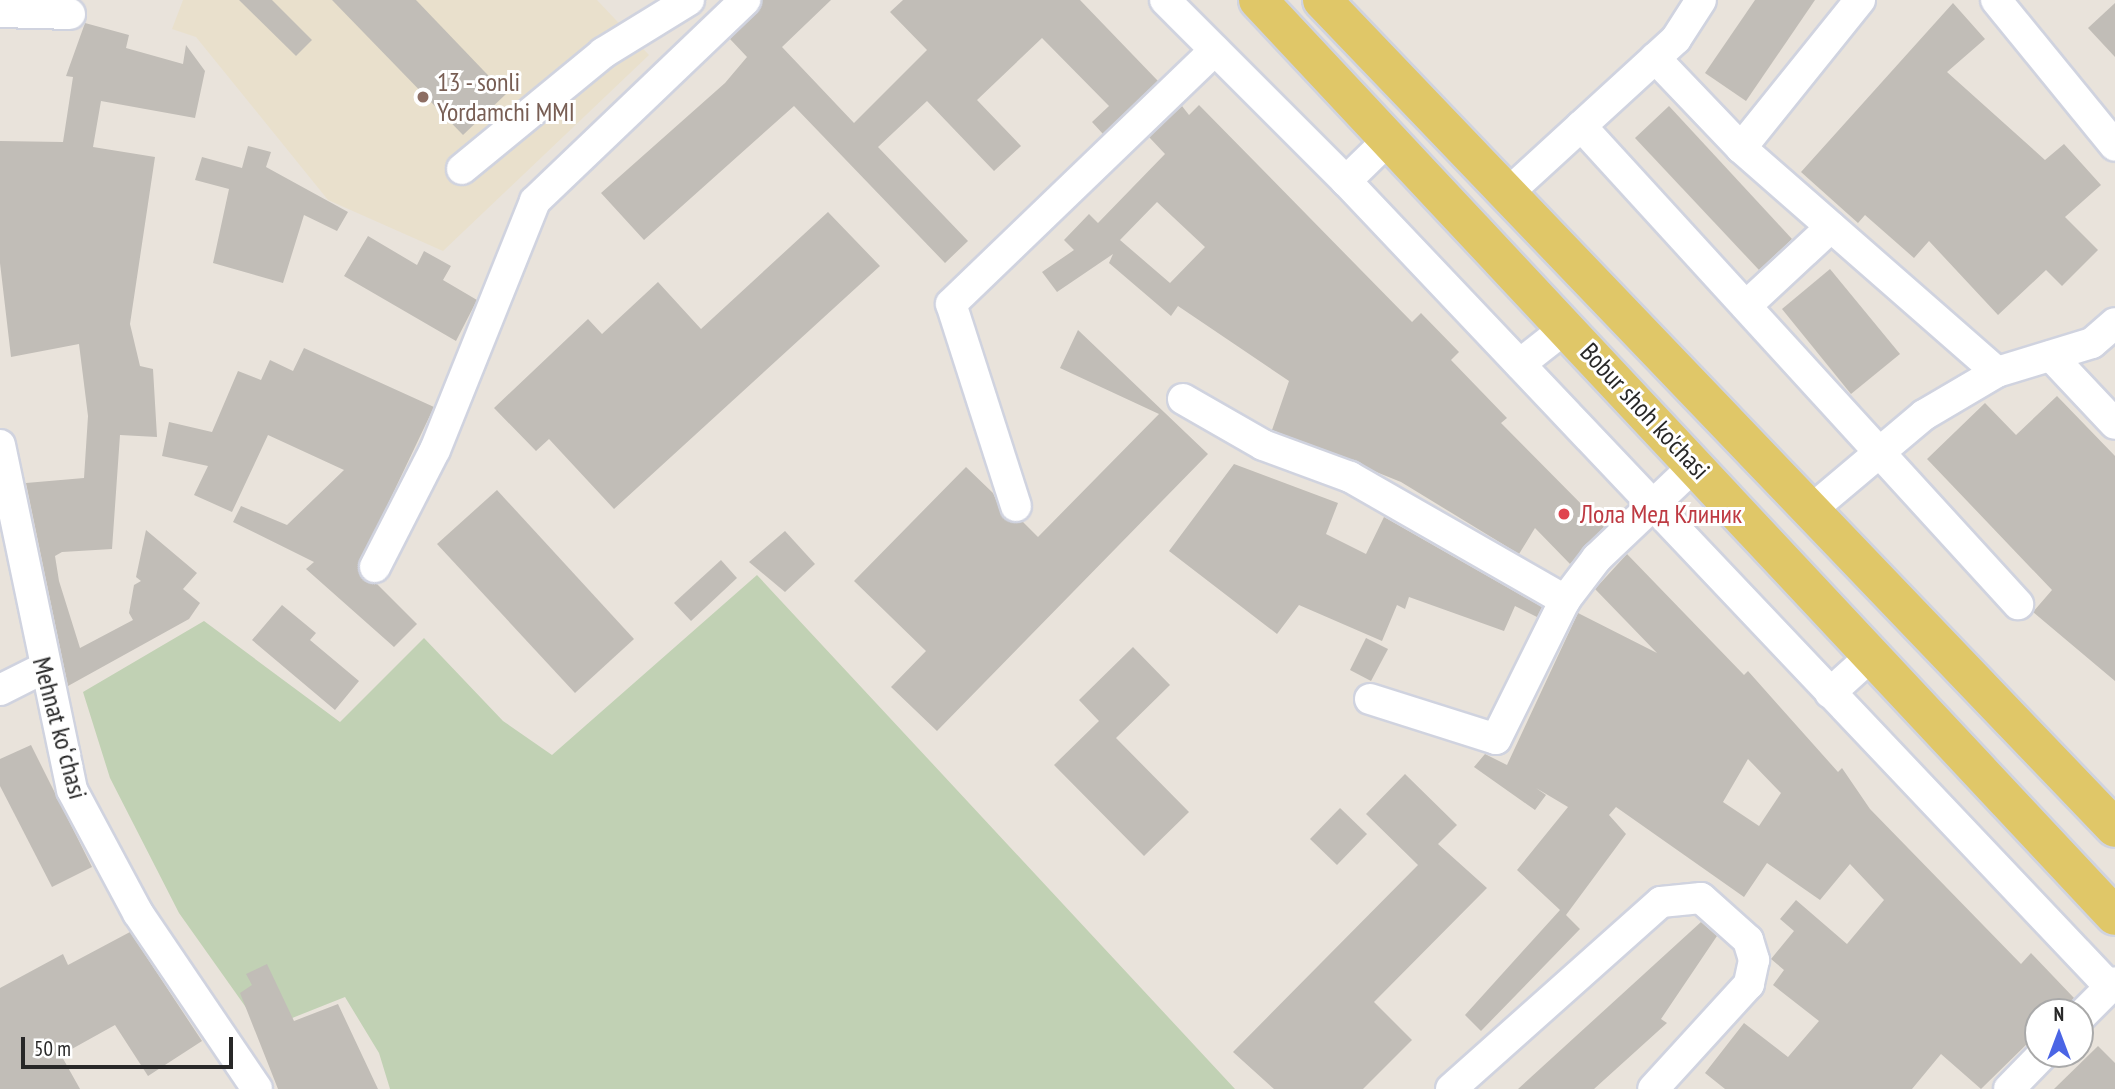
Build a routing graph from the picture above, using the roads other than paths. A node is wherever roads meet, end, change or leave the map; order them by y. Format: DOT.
graph roads {
  1 [pos="689,0"];
  2 [pos="698,0"];
  3 [pos="745,0"];
  4 [pos="1165,0"];
  5 [pos="1258,0"];
  6 [pos="1322,0"];
  7 [pos="1701,0"];
  8 [pos="1860,0"];
  9 [pos="1996,0"];
  10 [pos="0,12"];
  11 [pos="70,14"];
  12 [pos="722,22"];
  13 [pos="1215,50"];
  14 [pos="1655,58"];
  15 [pos="1581,125"];
  16 [pos="1389,139"];
  17 [pos="2115,146"];
  18 [pos="1741,148"];
  19 [pos="462,169"];
  20 [pos="1346,181"];
  21 [pos="1508,193"];
  22 [pos="1831,227"];
  23 [pos="1746,306"];
  24 [pos="2115,323"];
  25 [pos="1567,327"];
  26 [pos="2050,356"];
  27 [pos="1520,364"];
  28 [pos="1997,372"];
  29 [pos="1183,400"];
  30 [pos="2115,424"];
  31 [pos="0,445"];
  32 [pos="1879,453"];
  33 [pos="1695,465"];
  34 [pos="1016,506"];
  35 [pos="1651,506"];
  36 [pos="1811,510"];
  37 [pos="375,567"];
  38 [pos="1565,600"];
  39 [pos="2018,604"];
  40 [pos="1872,655"];
  41 [pos="41,669"];
  42 [pos="0,690"];
  43 [pos="1830,693"];
  44 [pos="1370,699"];
  45 [pos="2115,828"];
  46 [pos="2115,916"];
  47 [pos="2113,984"];
  48 [pos="2094,1003"];
  49 [pos="2029,1068"];
  50 [pos="257,1089"];
  51 [pos="1451,1089"];
  52 [pos="1653,1089"];
  53 [pos="2009,1089"];
  1 -- 19 [label="street"];
  2 -- 12 [label="street"];
  3 -- 12 [label="street"];
  4 -- 13 [label="street"];
  5 -- 16 [label="main road, Bobur shoh ko'chasi"];
  6 -- 21 [label="main road, Bobur shoh ko'chasi"];
  7 -- 14 [label="street"];
  8 -- 18 [label="street"];
  9 -- 17 [label="street"];
  10 -- 11 [label="street"];
  12 -- 37 [label="street"];
  13 -- 20 [label="street"];
  13 -- 34 [label="street"];
  14 -- 15 [label="street"];
  14 -- 18 [label="street"];
  15 -- 21 [label="street"];
  15 -- 23 [label="street"];
  16 -- 20 [label="street"];
  16 -- 25 [label="main road, Bobur shoh ko'chasi"];
  18 -- 22 [label="street"];
  20 -- 27 [label="street"];
  21 -- 36 [label="main road, Bobur shoh ko'chasi"];
  22 -- 23 [label="street"];
  22 -- 28 [label="street"];
  23 -- 32 [label="street"];
  24 -- 26 [label="street"];
  25 -- 27 [label="street"];
  25 -- 33 [label="main road, Bobur shoh ko'chasi"];
  26 -- 28 [label="street"];
  26 -- 30 [label="street"];
  27 -- 35 [label="street"];
  28 -- 32 [label="street"];
  29 -- 38 [label="street"];
  31 -- 41 [label="street, Mehnat koʻchasi"];
  32 -- 36 [label="street"];
  32 -- 39 [label="street"];
  33 -- 35 [label="street"];
  33 -- 40 [label="main road, Bobur shoh ko'chasi"];
  35 -- 38 [label="street"];
  35 -- 43 [label="street"];
  36 -- 45 [label="main road, Bobur shoh ko'chasi"];
  38 -- 44 [label="street"];
  40 -- 43 [label="street"];
  40 -- 46 [label="main road, Bobur shoh ko'chasi"];
  41 -- 42 [label="street"];
  41 -- 50 [label="street, Mehnat koʻchasi"];
  43 -- 47 [label="street"];
  47 -- 48 [label="street"];
  49 -- 53 [label="street"];
  51 -- 52 [label="street"];
}
